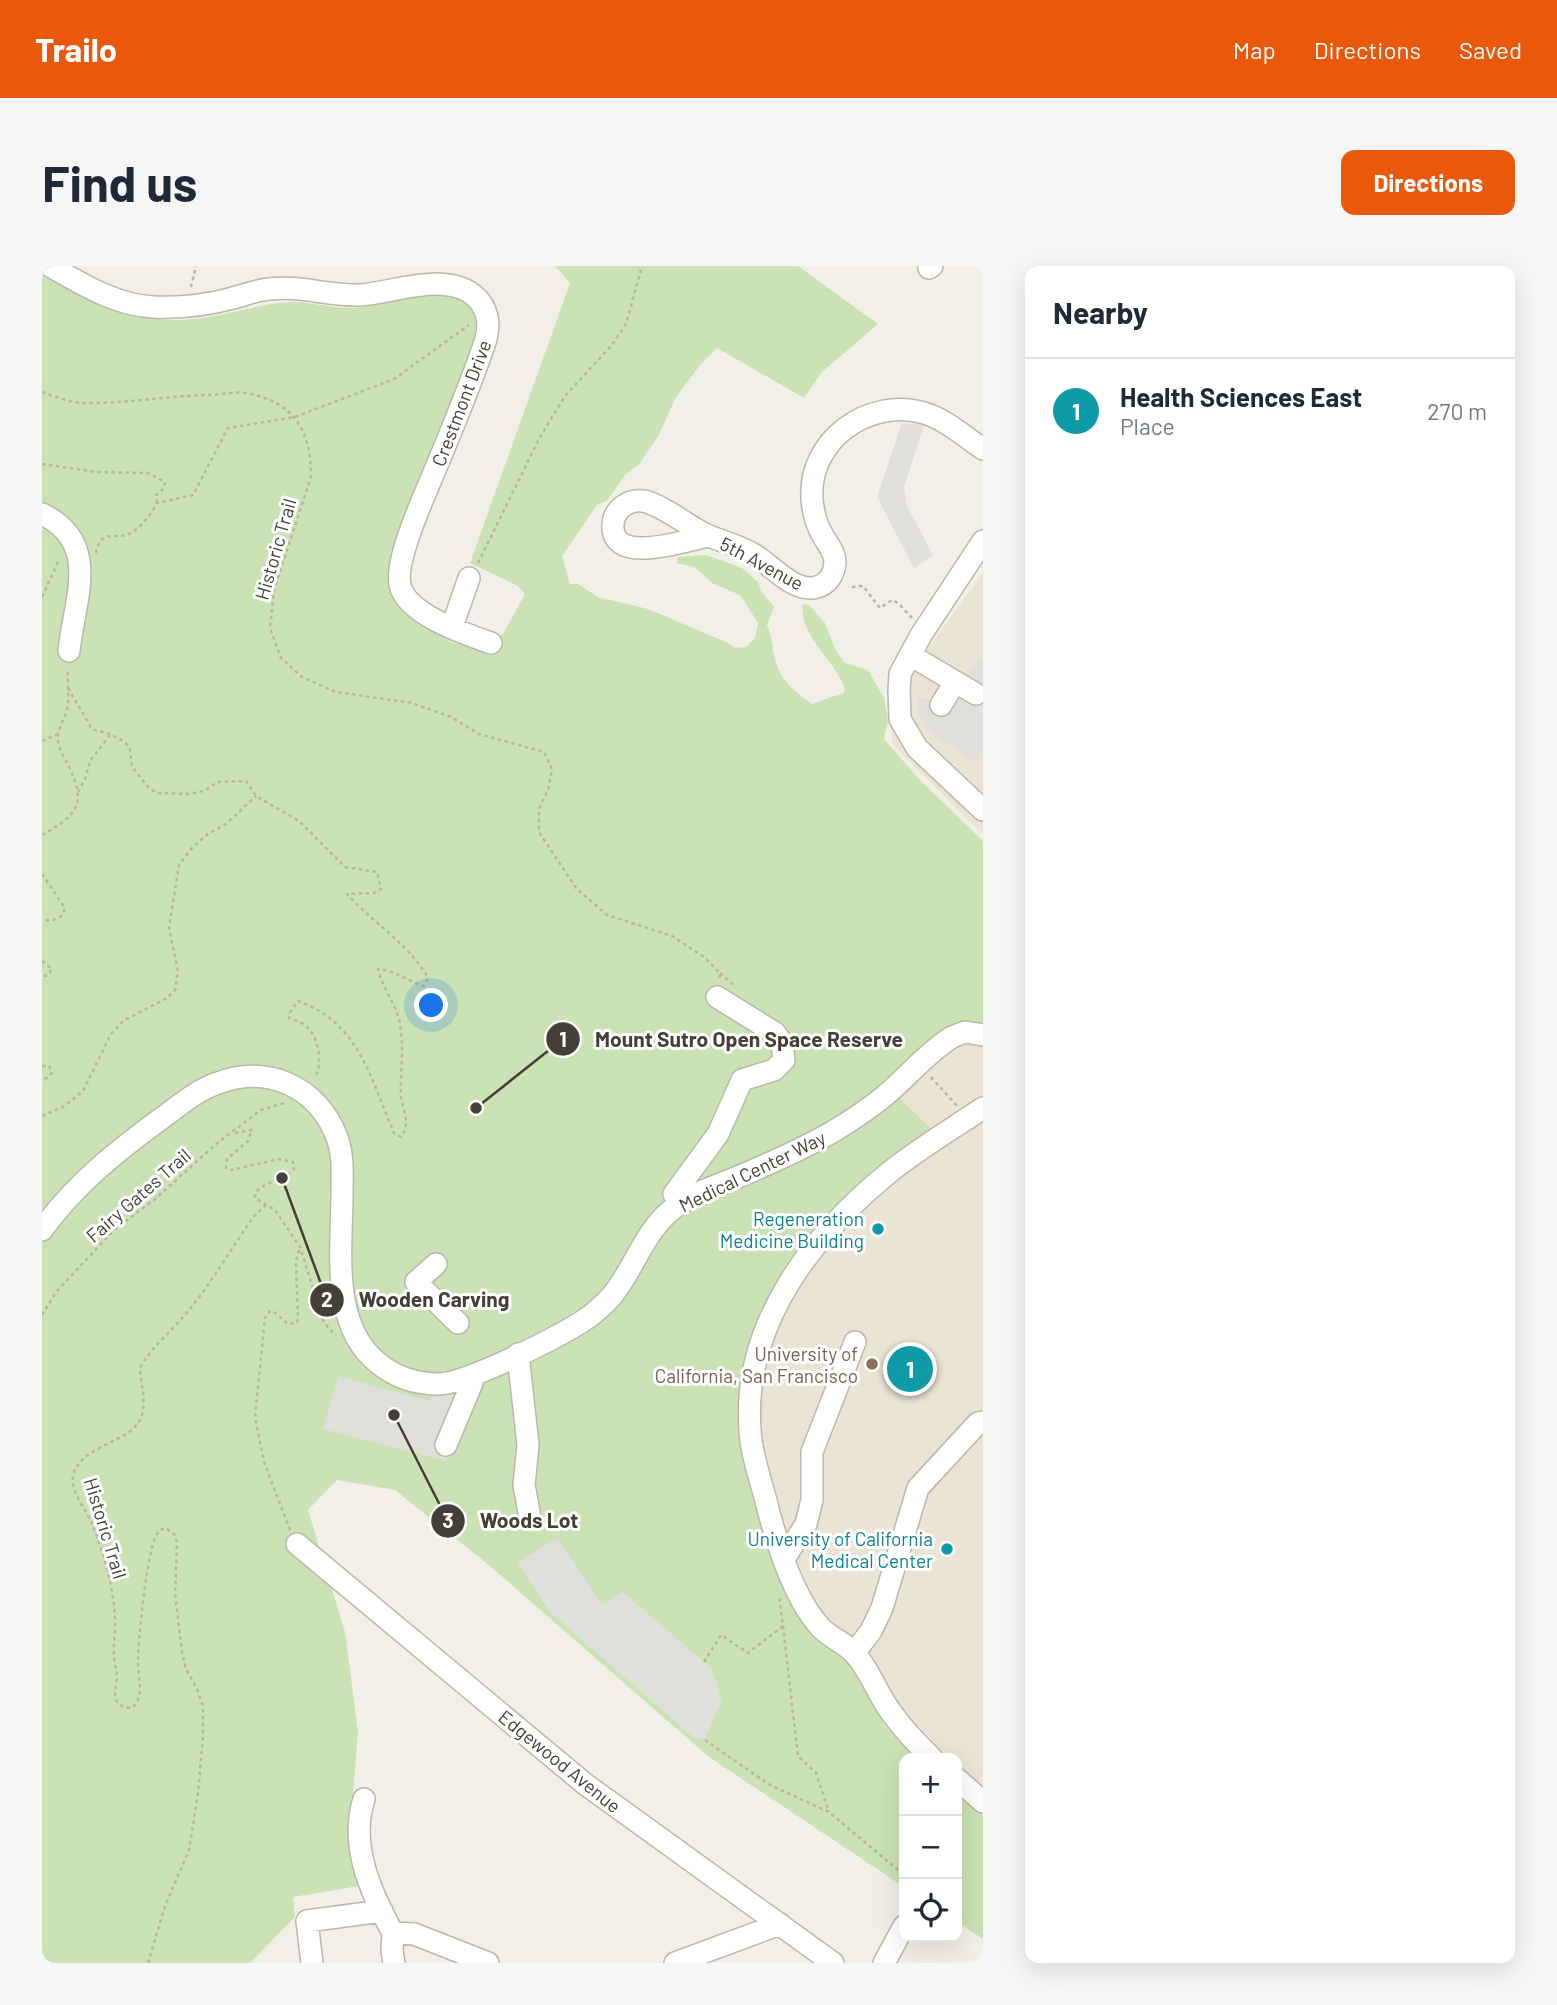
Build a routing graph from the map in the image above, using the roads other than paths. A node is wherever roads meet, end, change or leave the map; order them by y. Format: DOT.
graph roads {
  1 [pos="50,266"];
  2 [pos="983,449"];
  3 [pos="42,514"];
  4 [pos="708,536"];
  5 [pos="983,541"];
  6 [pos="470,579"];
  7 [pos="453,628"];
  8 [pos="491,643"];
  9 [pos="69,651"];
  10 [pos="905,665"];
  11 [pos="955,682"];
  12 [pos="976,694"];
  13 [pos="941,705"];
  14 [pos="983,810"];
  15 [pos="717,997"];
  16 [pos="983,1035"];
  17 [pos="975,1113"];
  18 [pos="679,1204"];
  19 [pos="42,1230"];
  20 [pos="436,1264"];
  21 [pos="458,1323"];
  22 [pos="855,1342"];
  23 [pos="517,1354"];
  24 [pos="472,1376"];
  25 [pos="983,1422"];
  26 [pos="446,1445"];
  27 [pos="529,1512"];
  28 [pos="297,1544"];
  29 [pos="784,1559"];
  30 [pos="854,1653"];
  31 [pos="927,1753"];
  32 [pos="962,1783"];
  33 [pos="364,1799"];
  34 [pos="983,1802"];
  35 [pos="382,1911"];
  36 [pos="780,1924"];
  37 [pos="393,1933"];
  38 [pos="899,1935"];
  39 [pos="312,1963"];
  40 [pos="394,1963"];
  41 [pos="488,1963"];
  42 [pos="675,1963"];
  43 [pos="833,1963"];
  44 [pos="884,1963"];
  1 -- 7 [label="street, Crestmont Drive"];
  2 -- 4 [label="street, 5th Avenue"];
  3 -- 9 [label="street"];
  5 -- 10 [label="street"];
  6 -- 7 [label="street"];
  7 -- 8 [label="street, Crestmont Drive"];
  10 -- 11 [label="street"];
  10 -- 14 [label="street"];
  11 -- 12 [label="street"];
  11 -- 13 [label="street"];
  15 -- 18 [label="street"];
  16 -- 18 [label="street, Medical Center Way"];
  17 -- 29 [label="street"];
  18 -- 23 [label="street, Medical Center Way"];
  19 -- 24 [label="street, Medical Center Way"];
  20 -- 21 [label="street"];
  22 -- 29 [label="street"];
  23 -- 24 [label="street, Medical Center Way"];
  23 -- 27 [label="street"];
  24 -- 26 [label="street"];
  25 -- 30 [label="street"];
  28 -- 36 [label="street, Edgewood Avenue"];
  29 -- 30 [label="street"];
  30 -- 31 [label="street"];
  32 -- 34 [label="street"];
  33 -- 35 [label="street"];
  35 -- 37 [label="street"];
  35 -- 39 [label="street"];
  36 -- 42 [label="street"];
  36 -- 43 [label="street, Edgewood Avenue"];
  37 -- 40 [label="street"];
  37 -- 41 [label="street"];
  38 -- 44 [label="street"];
}
